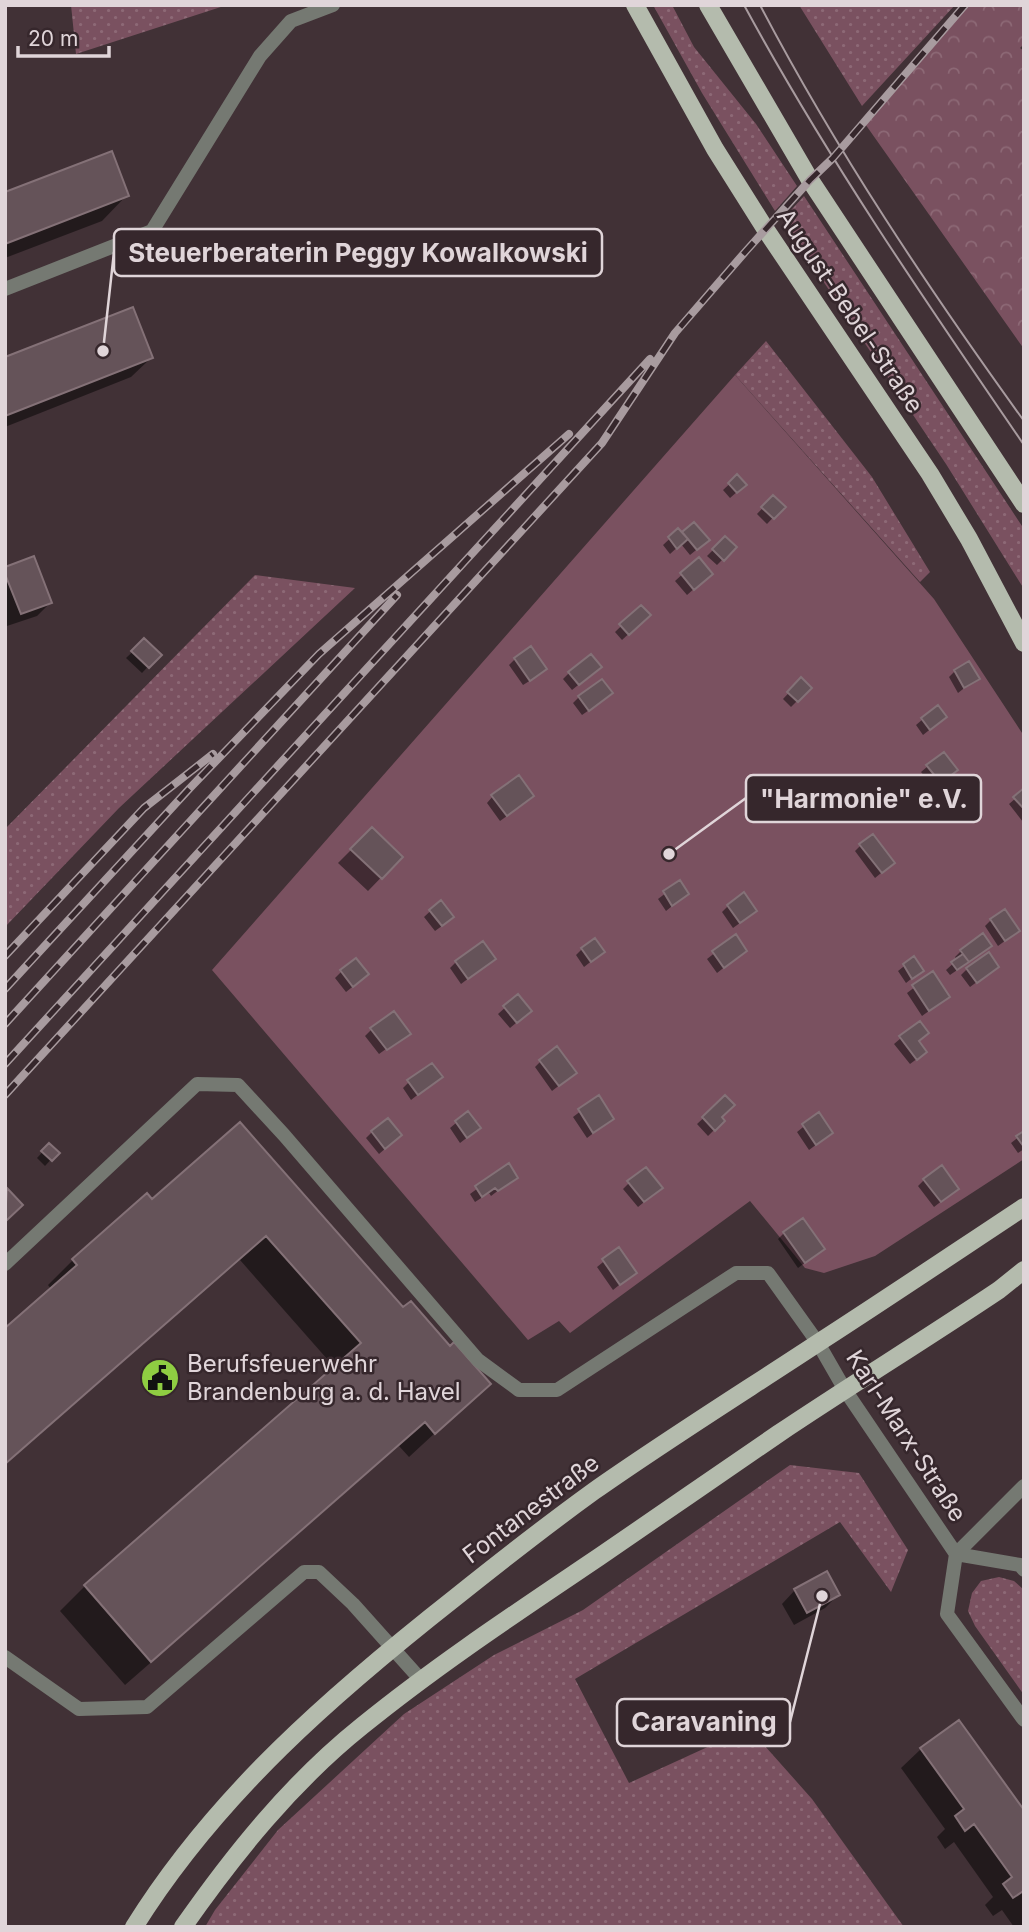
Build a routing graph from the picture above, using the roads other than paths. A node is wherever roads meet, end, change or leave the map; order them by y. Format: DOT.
graph roads {
  1 [pos="333,5"];
  2 [pos="635,5"];
  3 [pos="708,5"];
  4 [pos="5,289"];
  5 [pos="1024,504"];
  6 [pos="1024,643"];
  7 [pos="1024,1207"];
  8 [pos="5,1264"];
  9 [pos="1024,1270"];
  10 [pos="818,1343"];
  11 [pos="845,1390"];
  12 [pos="1024,1486"];
  13 [pos="956,1554"];
  14 [pos="1024,1570"];
  15 [pos="392,1647"];
  16 [pos="5,1657"];
  17 [pos="421,1680"];
  18 [pos="1024,1720"];
  19 [pos="134,1927"];
  20 [pos="183,1927"];
  1 -- 4 [label="street"];
  2 -- 6 [label="main road, August-Bebel-Straße"];
  3 -- 5 [label="main road, August-Bebel-Straße"];
  7 -- 10 [label="main road, Fontanestraße"];
  8 -- 10 [label="street, Karl-Marx-Straße"];
  9 -- 11 [label="main road"];
  10 -- 11 [label="street, Karl-Marx-Straße"];
  10 -- 15 [label="main road, Fontanestraße"];
  11 -- 13 [label="street, Karl-Marx-Straße"];
  11 -- 17 [label="main road"];
  12 -- 13 [label="street"];
  13 -- 14 [label="street, Karl-Marx-Straße"];
  13 -- 18 [label="street, Karl-Marx-Straße"];
  15 -- 16 [label="street"];
  15 -- 17 [label="street"];
  15 -- 19 [label="main road, Fontanestraße"];
  17 -- 20 [label="main road"];
}
